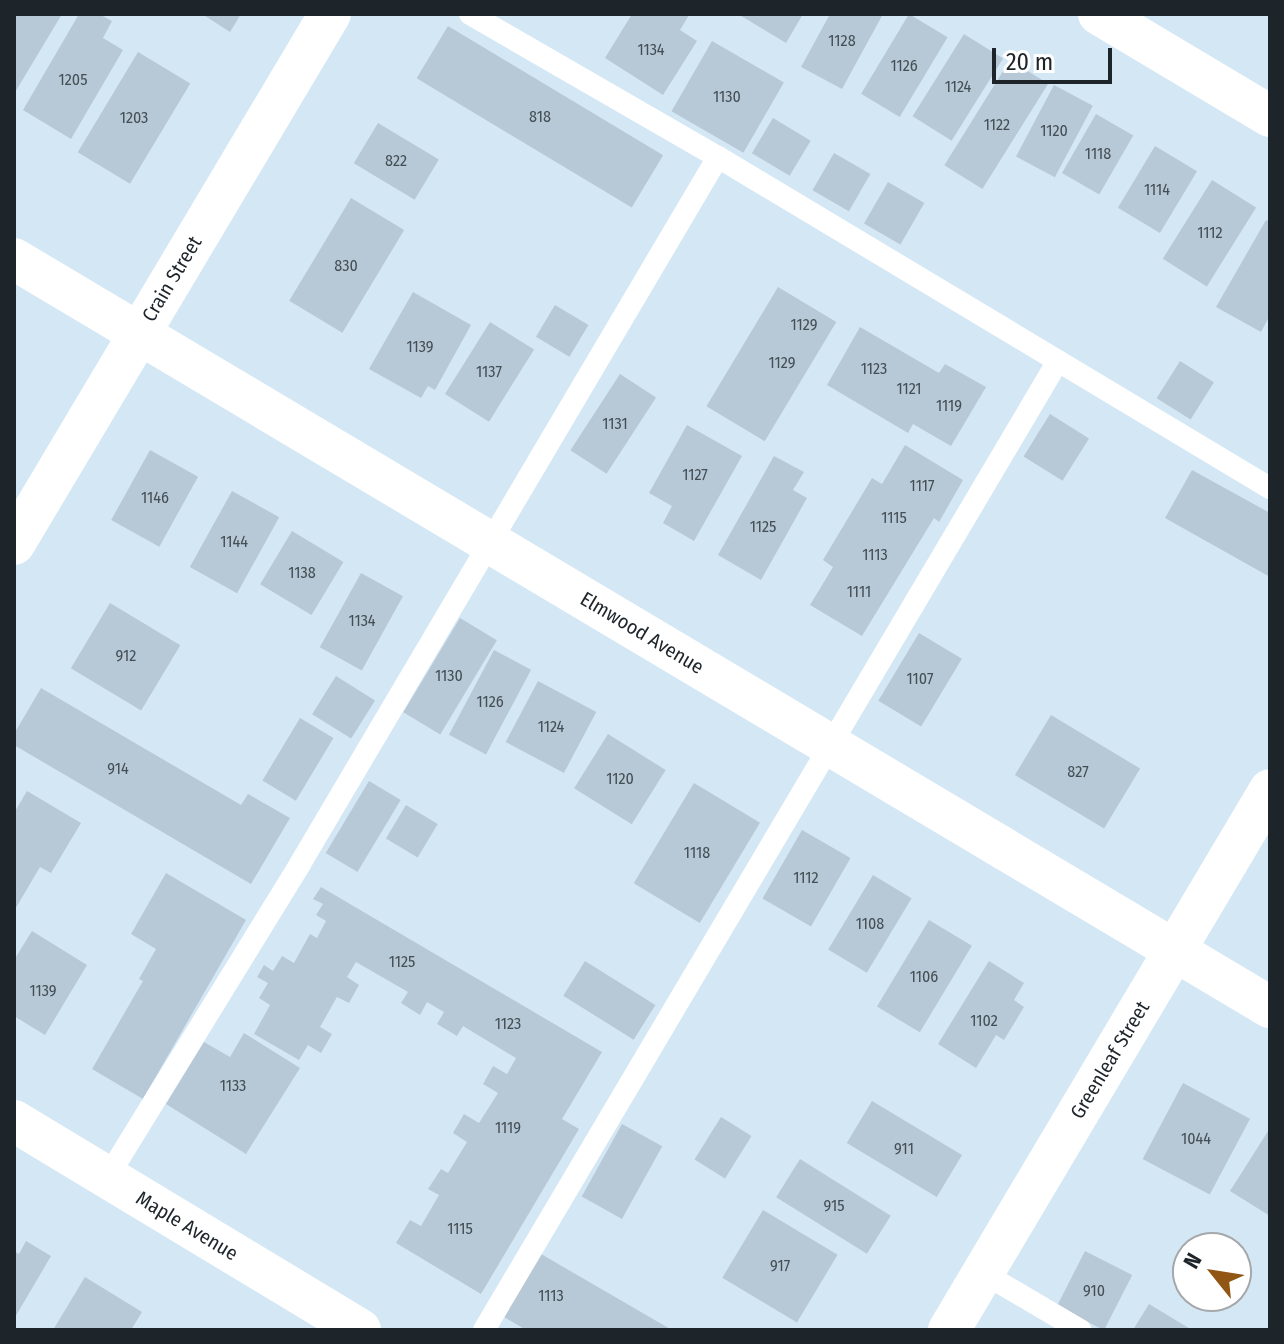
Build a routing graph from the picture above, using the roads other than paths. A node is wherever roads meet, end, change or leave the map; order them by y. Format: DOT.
graph roads {
  1 [pos="330,14"];
  2 [pos="470,14"];
  3 [pos="1099,14"];
  4 [pos="1270,116"];
  5 [pos="718,157"];
  6 [pos="14,259"];
  7 [pos="139,333"];
  8 [pos="1058,361"];
  9 [pos="1270,488"];
  10 [pos="490,543"];
  11 [pos="14,544"];
  12 [pos="831,746"];
  13 [pos="1270,790"];
  14 [pos="1175,951"];
  15 [pos="1270,1007"];
  16 [pos="14,1121"];
  17 [pos="107,1178"];
  18 [pos="983,1273"];
  19 [pos="360,1330"];
  20 [pos="484,1330"];
  21 [pos="949,1330"];
  22 [pos="1080,1330"];
  1 -- 7 [label="street, Crain Street"];
  2 -- 5 [label="lane"];
  3 -- 4 [label="street"];
  5 -- 8 [label="lane"];
  5 -- 10 [label="lane"];
  6 -- 7 [label="street, Elmwood Avenue"];
  7 -- 10 [label="street, Elmwood Avenue"];
  7 -- 11 [label="street, Crain Street"];
  8 -- 9 [label="lane"];
  8 -- 12 [label="lane"];
  10 -- 12 [label="street, Elmwood Avenue"];
  10 -- 17 [label="lane"];
  12 -- 14 [label="street, Elmwood Avenue"];
  12 -- 20 [label="lane"];
  13 -- 14 [label="street, Greenleaf Street"];
  14 -- 15 [label="street, Elmwood Avenue"];
  14 -- 18 [label="street, Greenleaf Street"];
  16 -- 17 [label="street, Maple Avenue"];
  17 -- 19 [label="street, Maple Avenue"];
  18 -- 21 [label="street, Greenleaf Street"];
  18 -- 22 [label="lane"];
}
